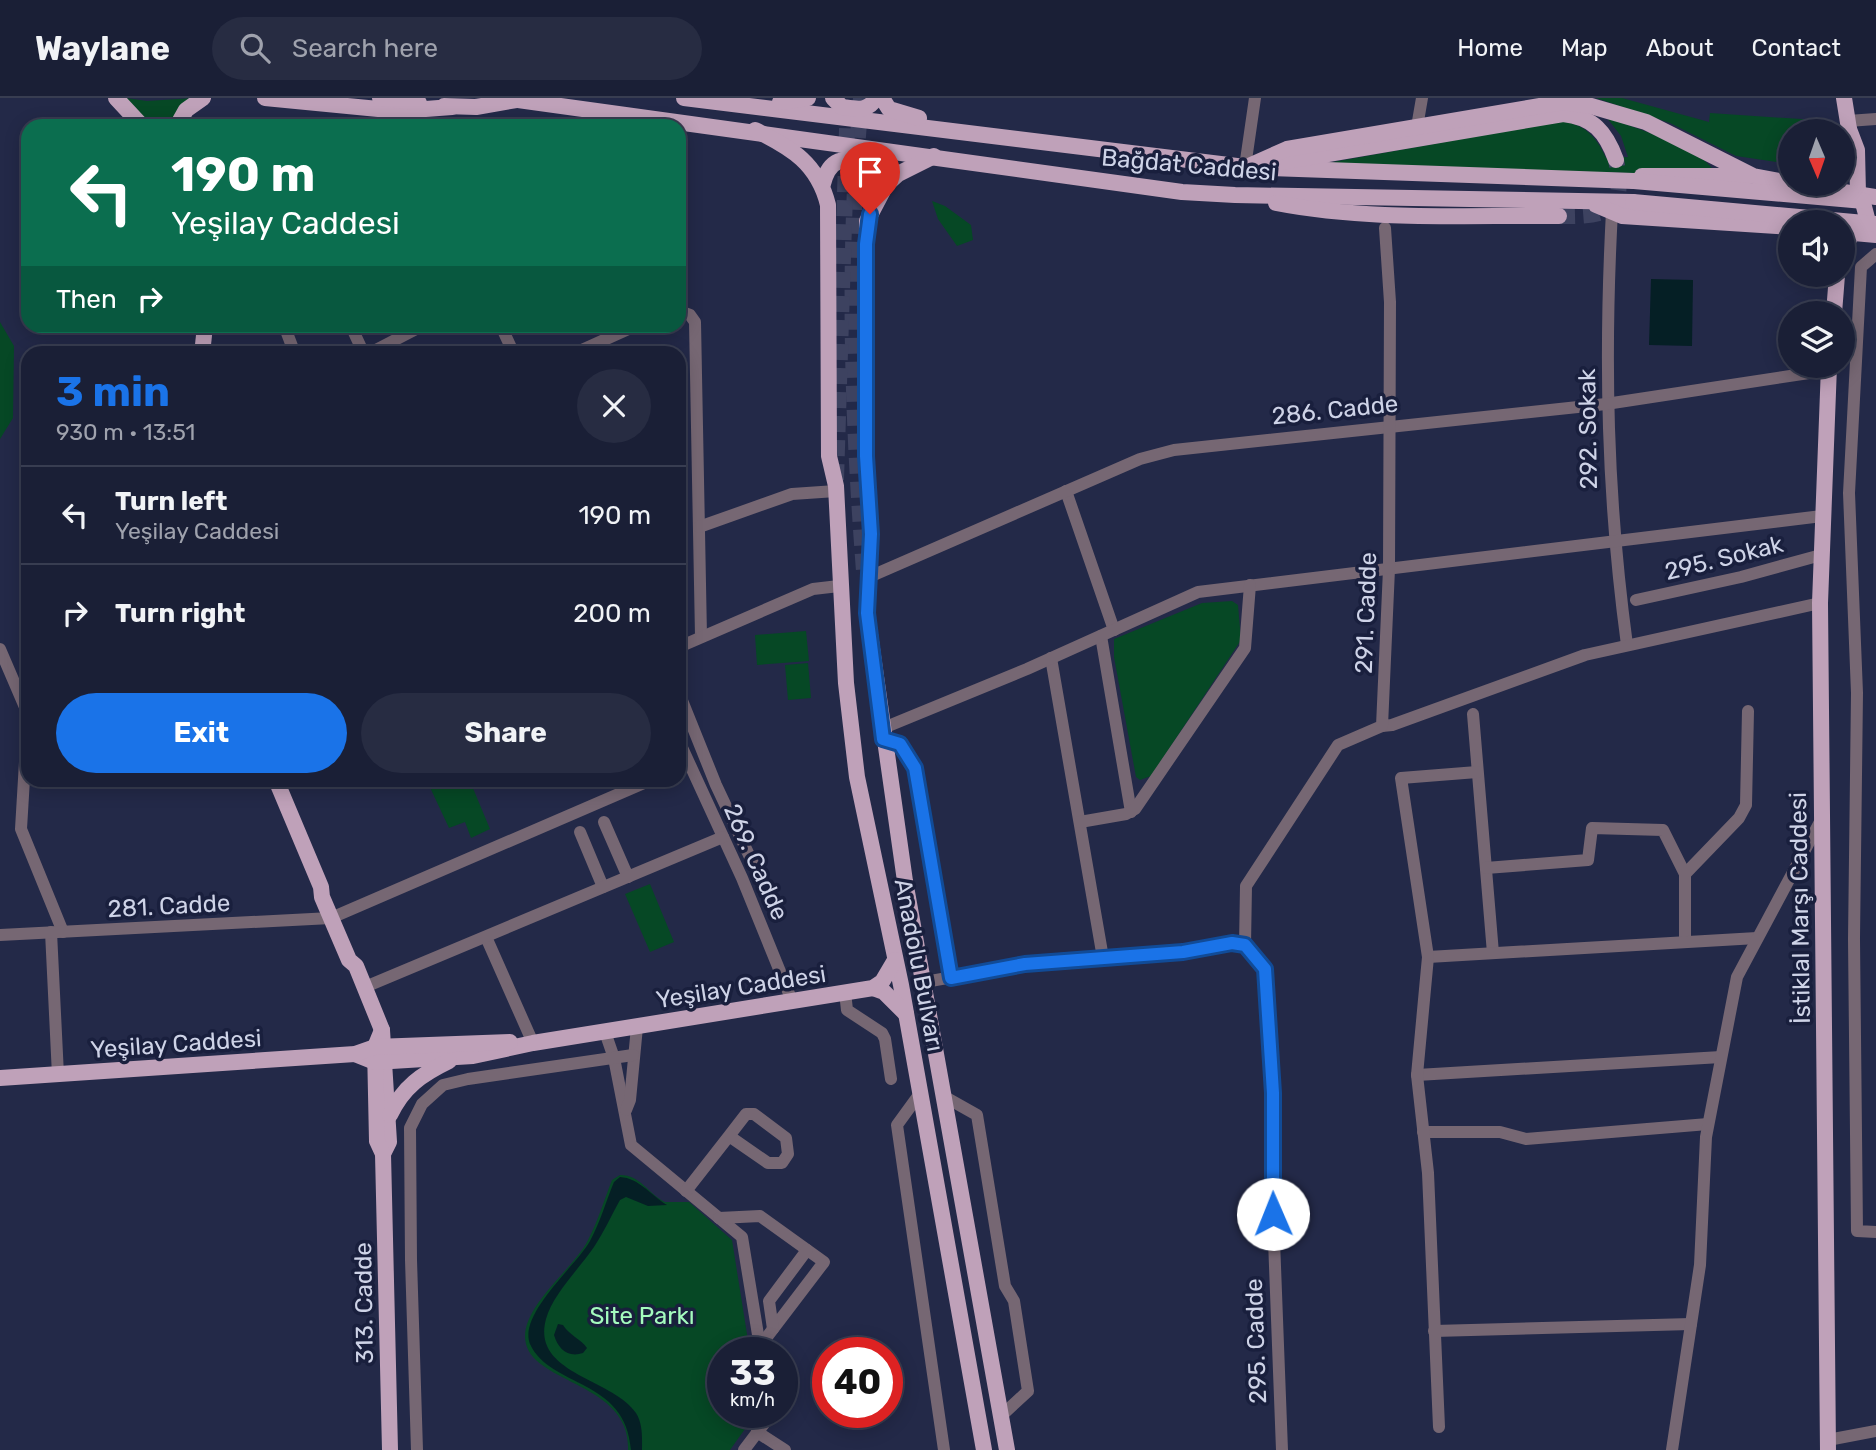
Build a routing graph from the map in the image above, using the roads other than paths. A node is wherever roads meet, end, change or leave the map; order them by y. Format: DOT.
graph roads {
  1 [pos="116,98"];
  2 [pos="203,98"];
  3 [pos="265,98"];
  4 [pos="380,98"];
  5 [pos="687,98"];
  6 [pos="808,98"];
  7 [pos="833,98"];
  8 [pos="876,98"];
  9 [pos="881,98"];
  10 [pos="1255,98"];
  11 [pos="1422,98"];
  12 [pos="1844,98"];
  13 [pos="511,99"];
  14 [pos="779,100"];
  15 [pos="1585,102"];
  16 [pos="716,103"];
  17 [pos="452,107"];
  18 [pos="136,119"];
  19 [pos="181,119"];
  20 [pos="668,119"];
  21 [pos="1847,119"];
  22 [pos="1876,119"];
  23 [pos="686,121"];
  24 [pos="1855,124"];
  25 [pos="1418,127"];
  26 [pos="755,130"];
  27 [pos="979,134"];
  28 [pos="1855,144"];
  29 [pos="934,156"];
  30 [pos="1616,160"];
  31 [pos="1245,167"];
  32 [pos="1753,176"];
  33 [pos="1778,177"];
  34 [pos="1583,178"];
  35 [pos="1778,180"];
  36 [pos="823,184"];
  37 [pos="1857,194"];
  38 [pos="1235,195"];
  39 [pos="1584,200"];
  40 [pos="1876,208"];
  41 [pos="1832,210"];
  42 [pos="1612,211"];
  43 [pos="870,214"];
  44 [pos="1559,216"];
  45 [pos="1778,226"];
  46 [pos="1876,226"];
  47 [pos="1385,228"];
  48 [pos="1855,228"];
  49 [pos="1855,233"];
  50 [pos="1876,235"];
  51 [pos="1876,254"];
  52 [pos="686,314"];
  53 [pos="408,333"];
  54 [pos="620,333"];
  55 [pos="382,346"];
  56 [pos="591,346"];
  57 [pos="1778,376"];
  58 [pos="1829,378"];
  59 [pos="1606,404"];
  60 [pos="1388,425"];
  61 [pos="836,488"];
  62 [pos="1066,491"];
  63 [pos="1822,516"];
  64 [pos="699,527"];
  65 [pos="1613,544"];
  66 [pos="1821,555"];
  67 [pos="1389,569"];
  68 [pos="869,577"];
  69 [pos="1250,585"];
  70 [pos="839,586"];
  71 [pos="1636,600"];
  72 [pos="1820,603"];
  73 [pos="1114,630"];
  74 [pos="701,636"];
  75 [pos="1101,636"];
  76 [pos="686,644"];
  77 [pos="1627,645"];
  78 [pos="0,649"];
  79 [pos="1051,659"];
  80 [pos="21,696"];
  81 [pos="686,710"];
  82 [pos="1748,711"];
  83 [pos="1473,714"];
  84 [pos="1382,726"];
  85 [pos="882,734"];
  86 [pos="686,769"];
  87 [pos="1477,772"];
  88 [pos="716,785"];
  89 [pos="23,787"];
  90 [pos="279,787"];
  91 [pos="635,787"];
  92 [pos="702,792"];
  93 [pos="1131,811"];
  94 [pos="1822,818"];
  95 [pos="604,822"];
  96 [pos="1080,822"];
  97 [pos="580,832"];
  98 [pos="723,837"];
  99 [pos="1486,868"];
  100 [pos="1685,874"];
  101 [pos="628,877"];
  102 [pos="603,887"];
  103 [pos="773,906"];
  104 [pos="336,917"];
  105 [pos="57,932"];
  106 [pos="0,935"];
  107 [pos="486,937"];
  108 [pos="1757,938"];
  109 [pos="1685,942"];
  110 [pos="1245,945"];
  111 [pos="1493,953"];
  112 [pos="1428,957"];
  113 [pos="1103,958"];
  114 [pos="895,960"];
  115 [pos="951,978"];
  116 [pos="925,982"];
  117 [pos="366,987"];
  118 [pos="873,988"];
  119 [pos="845,992"];
  120 [pos="792,1001"];
  121 [pos="906,1014"];
  122 [pos="636,1027"];
  123 [pos="605,1032"];
  124 [pos="533,1043"];
  125 [pos="380,1054"];
  126 [pos="633,1055"];
  127 [pos="455,1058"];
  128 [pos="614,1058"];
  129 [pos="1721,1058"];
  130 [pos="58,1075"];
  131 [pos="1417,1075"];
  132 [pos="0,1078"];
  133 [pos="891,1080"];
  134 [pos="921,1092"];
  135 [pos="945,1097"];
  136 [pos="626,1110"];
  137 [pos="389,1117"];
  138 [pos="1708,1124"];
  139 [pos="1423,1132"];
  140 [pos="729,1136"];
  141 [pos="383,1154"];
  142 [pos="686,1191"];
  143 [pos="719,1218"];
  144 [pos="1876,1232"];
  145 [pos="807,1251"];
  146 [pos="1691,1324"];
  147 [pos="773,1329"];
  148 [pos="1434,1331"];
  149 [pos="759,1337"];
  150 [pos="768,1337"];
  151 [pos="1001,1416"];
  152 [pos="1440,1427"];
  153 [pos="759,1428"];
  154 [pos="1876,1431"];
  155 [pos="757,1432"];
  156 [pos="1828,1445"];
  157 [pos="390,1450"];
  158 [pos="417,1450"];
  159 [pos="744,1450"];
  160 [pos="785,1450"];
  161 [pos="944,1450"];
  162 [pos="984,1450"];
  163 [pos="1007,1450"];
  164 [pos="1283,1450"];
  165 [pos="1672,1450"];
  1 -- 18 [label="main road"];
  2 -- 19 [label="main road"];
  3 -- 17 [label="main road"];
  4 -- 17 [label="main road"];
  5 -- 16 [label="main road, Bağdat Caddesi"];
  6 -- 14 [label="main road"];
  7 -- 8 [label="main road"];
  9 -- 27 [label="main road"];
  10 -- 31 [label="street"];
  11 -- 25 [label="street"];
  12 -- 21 [label="main road"];
  13 -- 17 [label="main road, Bağdat Caddesi"];
  13 -- 20 [label="main road, Bağdat Caddesi"];
  14 -- 16 [label="main road"];
  15 -- 25 [label="main road"];
  15 -- 32 [label="main road"];
  16 -- 27 [label="main road, Bağdat Caddesi"];
  22 -- 24 [label="street"];
  23 -- 26 [label="main road, Bağdat Caddesi"];
  25 -- 31 [label="main road"];
  26 -- 29 [label="main road, Bağdat Caddesi"];
  26 -- 36 [label="main road"];
  27 -- 31 [label="main road, Bağdat Caddesi"];
  28 -- 37 [label="main road"];
  29 -- 38 [label="main road, Bağdat Caddesi"];
  29 -- 43 [label="main road"];
  30 -- 31 [label="main road"];
  31 -- 34 [label="main road, Bağdat Caddesi"];
  32 -- 33 [label="main road"];
  32 -- 34 [label="main road"];
  32 -- 35 [label="main road"];
  34 -- 37 [label="main road, Bağdat Caddesi, bridge"];
  36 -- 43 [label="main road, Anadolu Bulvarı"];
  36 -- 61 [label="main road, Anadolu Bulvarı"];
  37 -- 41 [label="main road"];
  37 -- 48 [label="main road"];
  38 -- 39 [label="main road, Bağdat Caddesi"];
  38 -- 44 [label="main road"];
  39 -- 42 [label="main road"];
  39 -- 46 [label="main road, Bağdat Caddesi, bridge"];
  40 -- 46 [label="main road"];
  42 -- 45 [label="main road"];
  42 -- 59 [label="street, 292. Sokak"];
  43 -- 68 [label="main road, Anadolu Bulvarı"];
  47 -- 60 [label="street, 291. Cadde"];
  49 -- 50 [label="main road"];
  51 -- 144 [label="street"];
  52 -- 64 [label="street"];
  53 -- 55 [label="street"];
  54 -- 56 [label="street"];
  57 -- 59 [label="street, 286. Cadde"];
  58 -- 63 [label="main road, İstiklal Marşı Caddesi"];
  59 -- 60 [label="street, 286. Cadde"];
  59 -- 65 [label="street, 292. Sokak"];
  60 -- 62 [label="street, 286. Cadde"];
  60 -- 67 [label="street, 291. Cadde"];
  61 -- 64 [label="street"];
  61 -- 70 [label="main road, Anadolu Bulvarı"];
  62 -- 68 [label="street, 286. Cadde"];
  62 -- 73 [label="street"];
  63 -- 65 [label="street"];
  63 -- 66 [label="main road, İstiklal Marşı Caddesi"];
  64 -- 74 [label="street"];
  65 -- 67 [label="street"];
  65 -- 77 [label="street, 292. Sokak"];
  66 -- 71 [label="street, 295. Sokak"];
  66 -- 72 [label="main road, İstiklal Marşı Caddesi"];
  67 -- 69 [label="street"];
  67 -- 84 [label="street, 291. Cadde"];
  68 -- 85 [label="main road, Anadolu Bulvarı"];
  69 -- 73 [label="street"];
  69 -- 93 [label="street"];
  70 -- 74 [label="street"];
  70 -- 114 [label="main road, Anadolu Bulvarı"];
  72 -- 77 [label="street"];
  72 -- 94 [label="main road, İstiklal Marşı Caddesi"];
  73 -- 75 [label="street"];
  74 -- 76 [label="street"];
  75 -- 79 [label="street"];
  75 -- 93 [label="street"];
  77 -- 84 [label="street"];
  78 -- 80 [label="street"];
  79 -- 85 [label="street"];
  79 -- 96 [label="street"];
  81 -- 88 [label="street"];
  82 -- 100 [label="street"];
  83 -- 87 [label="street"];
  84 -- 110 [label="street"];
  85 -- 115 [label="street"];
  85 -- 116 [label="main road, Anadolu Bulvarı"];
  86 -- 92 [label="street, 269. Cadde"];
  87 -- 99 [label="street"];
  87 -- 112 [label="street"];
  88 -- 92 [label="street"];
  88 -- 103 [label="street"];
  89 -- 105 [label="street"];
  90 -- 104 [label="main road"];
  91 -- 104 [label="street"];
  92 -- 98 [label="street, 269. Cadde"];
  93 -- 96 [label="street"];
  94 -- 108 [label="street"];
  94 -- 156 [label="main road, İstiklal Marşı Caddesi"];
  95 -- 101 [label="street"];
  96 -- 113 [label="street"];
  97 -- 102 [label="street"];
  98 -- 101 [label="street"];
  98 -- 120 [label="street, 269. Cadde"];
  99 -- 100 [label="street"];
  99 -- 111 [label="street"];
  100 -- 109 [label="street"];
  101 -- 102 [label="street"];
  102 -- 107 [label="street"];
  104 -- 105 [label="street, 281. Cadde"];
  104 -- 117 [label="main road"];
  105 -- 106 [label="street, 281. Cadde"];
  105 -- 130 [label="street"];
  107 -- 117 [label="street"];
  107 -- 124 [label="street"];
  108 -- 109 [label="street"];
  108 -- 129 [label="street"];
  109 -- 111 [label="street"];
  110 -- 113 [label="street"];
  110 -- 164 [label="street, 295. Cadde"];
  111 -- 112 [label="street"];
  112 -- 131 [label="street"];
  113 -- 115 [label="street"];
  114 -- 118 [label="main road"];
  114 -- 121 [label="main road, Anadolu Bulvarı"];
  115 -- 116 [label="street"];
  116 -- 135 [label="main road, Anadolu Bulvarı"];
  117 -- 125 [label="main road"];
  118 -- 119 [label="main road, Yeşilay Caddesi"];
  118 -- 121 [label="main road"];
  119 -- 120 [label="main road, Yeşilay Caddesi"];
  119 -- 133 [label="street"];
  120 -- 122 [label="main road, Yeşilay Caddesi"];
  121 -- 134 [label="main road, Anadolu Bulvarı"];
  122 -- 123 [label="main road, Yeşilay Caddesi"];
  122 -- 126 [label="street"];
  123 -- 124 [label="main road, Yeşilay Caddesi"];
  123 -- 128 [label="street"];
  124 -- 125 [label="main road, Yeşilay Caddesi"];
  124 -- 127 [label="main road, Yeşilay Caddesi"];
  125 -- 127 [label="main road, Yeşilay Caddesi"];
  125 -- 130 [label="main road, Yeşilay Caddesi"];
  125 -- 137 [label="main road, 313. Cadde"];
  125 -- 141 [label="main road, 313. Cadde"];
  126 -- 128 [label="street"];
  126 -- 136 [label="street"];
  127 -- 137 [label="main road"];
  128 -- 136 [label="street"];
  128 -- 158 [label="street"];
  129 -- 131 [label="street"];
  129 -- 138 [label="street"];
  130 -- 132 [label="main road, Yeşilay Caddesi"];
  131 -- 139 [label="street"];
  134 -- 161 [label="street"];
  134 -- 162 [label="main road, Anadolu Bulvarı"];
  135 -- 151 [label="main road, Anadolu Bulvarı"];
  135 -- 151 [label="street"];
  136 -- 142 [label="street"];
  137 -- 141 [label="main road, 313. Cadde"];
  138 -- 139 [label="street"];
  138 -- 146 [label="street"];
  139 -- 148 [label="street"];
  140 -- 140 [label="street"];
  140 -- 142 [label="street"];
  141 -- 157 [label="main road, 313. Cadde"];
  142 -- 143 [label="street"];
  143 -- 145 [label="street"];
  143 -- 149 [label="street"];
  145 -- 147 [label="street"];
  145 -- 147 [label="street"];
  146 -- 148 [label="street"];
  146 -- 165 [label="street"];
  147 -- 150 [label="street"];
  148 -- 152 [label="street"];
  151 -- 163 [label="main road, Anadolu Bulvarı"];
  153 -- 155 [label="street"];
  154 -- 156 [label="street"];
  155 -- 159 [label="street"];
  155 -- 160 [label="street"];
}
